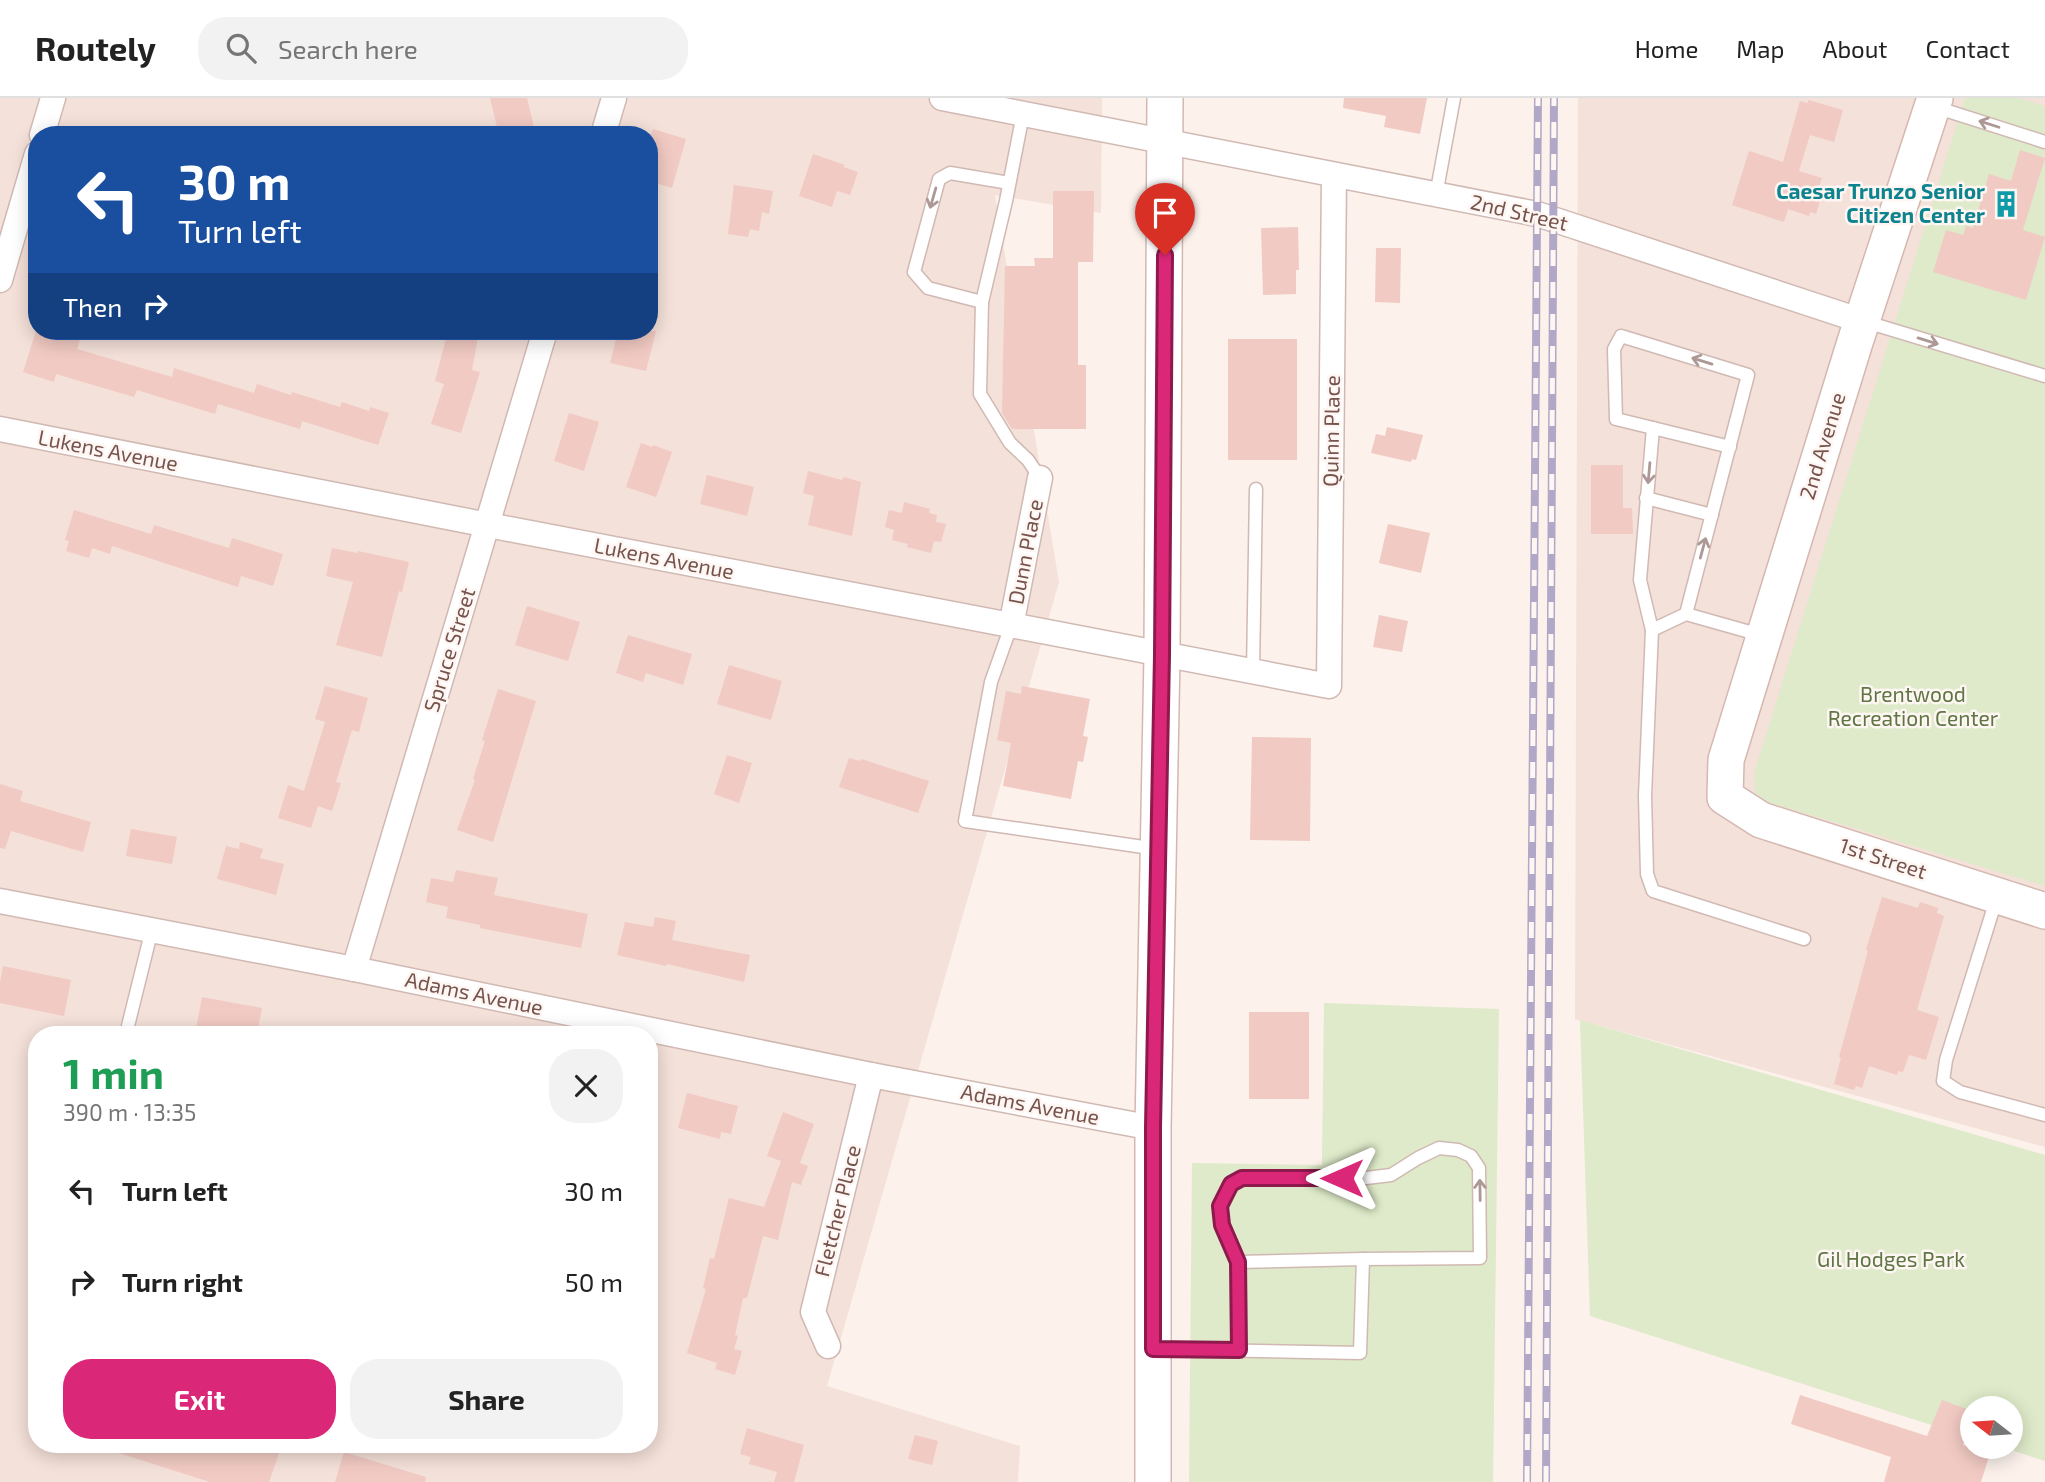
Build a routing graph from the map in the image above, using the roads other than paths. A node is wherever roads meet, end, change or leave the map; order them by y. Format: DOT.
graph roads {
  1 [pos="53,98"];
  2 [pos="614,98"];
  3 [pos="942,98"];
  4 [pos="1165,98"];
  5 [pos="1454,98"];
  6 [pos="1934,102"];
  7 [pos="994,103"];
  8 [pos="1023,114"];
  9 [pos="45,126"];
  10 [pos="606,126"];
  11 [pos="1165,141"];
  12 [pos="2045,142"];
  13 [pos="1334,176"];
  14 [pos="1009,183"];
  15 [pos="28,185"];
  16 [pos="1436,195"];
  17 [pos="0,280"];
  18 [pos="982,302"];
  19 [pos="1862,321"];
  20 [pos="542,340"];
  21 [pos="2045,376"];
  22 [pos="1653,428"];
  23 [pos="0,429"];
  24 [pos="1730,447"];
  25 [pos="1040,478"];
  26 [pos="1256,489"];
  27 [pos="1646,498"];
  28 [pos="1712,515"];
  29 [pos="488,525"];
  30 [pos="1686,614"];
  31 [pos="1011,625"];
  32 [pos="1652,630"];
  33 [pos="1764,636"];
  34 [pos="1162,655"];
  35 [pos="1253,672"];
  36 [pos="1329,686"];
  37 [pos="1725,797"];
  38 [pos="1158,849"];
  39 [pos="1997,897"];
  40 [pos="0,901"];
  41 [pos="2045,911"];
  42 [pos="152,929"];
  43 [pos="1804,939"];
  44 [pos="354,969"];
  45 [pos="128,1026"];
  46 [pos="632,1026"];
  47 [pos="658,1031"];
  48 [pos="871,1075"];
  49 [pos="2045,1115"];
  50 [pos="1153,1128"];
  51 [pos="1363,1259"];
  52 [pos="1238,1262"];
  53 [pos="828,1346"];
  54 [pos="1153,1349"];
  55 [pos="1239,1350"];
  56 [pos="1153,1482"];
  1 -- 9 [label="street"];
  2 -- 10 [label="street"];
  3 -- 7 [label="street, 2nd Street"];
  4 -- 11 [label="main road"];
  5 -- 16 [label="lane"];
  12 -- 6 [label="lane, one-way"];
  6 -- 19 [label="main road, 2nd Avenue"];
  7 -- 8 [label="street, 2nd Street"];
  8 -- 11 [label="street, 2nd Street"];
  8 -- 14 [label="lane"];
  11 -- 13 [label="street, 2nd Street"];
  11 -- 34 [label="main road"];
  13 -- 16 [label="street, 2nd Street"];
  13 -- 36 [label="street, Quinn Place"];
  14 -- 18 [label="lane"];
  14 -- 18 [label="lane, one-way"];
  15 -- 17 [label="street"];
  16 -- 19 [label="street, 2nd Street"];
  18 -- 25 [label="lane"];
  19 -- 21 [label="lane, one-way"];
  19 -- 33 [label="main road, 2nd Avenue"];
  20 -- 29 [label="street, Spruce Street"];
  22 -- 24 [label="lane"];
  24 -- 22 [label="lane, one-way"];
  22 -- 27 [label="lane, one-way"];
  23 -- 29 [label="street, Lukens Avenue"];
  24 -- 28 [label="lane"];
  25 -- 31 [label="street, Dunn Place"];
  26 -- 35 [label="lane"];
  27 -- 28 [label="lane"];
  27 -- 32 [label="lane"];
  30 -- 28 [label="lane, one-way"];
  29 -- 31 [label="street, Lukens Avenue"];
  29 -- 44 [label="street, Spruce Street"];
  30 -- 32 [label="lane"];
  30 -- 33 [label="lane"];
  31 -- 34 [label="street, Lukens Avenue"];
  31 -- 38 [label="lane"];
  32 -- 43 [label="lane"];
  33 -- 37 [label="main road, 2nd Avenue"];
  34 -- 35 [label="street, Lukens Avenue"];
  34 -- 38 [label="main road"];
  35 -- 36 [label="street, Lukens Avenue"];
  37 -- 39 [label="main road, 1st Street"];
  38 -- 50 [label="main road"];
  39 -- 41 [label="main road, 1st Street"];
  39 -- 49 [label="lane"];
  40 -- 42 [label="street, Adams Avenue"];
  42 -- 44 [label="street, Adams Avenue"];
  42 -- 45 [label="lane"];
  44 -- 46 [label="street, Adams Avenue"];
  47 -- 48 [label="street, Adams Avenue"];
  48 -- 50 [label="street, Adams Avenue"];
  48 -- 53 [label="street, Fletcher Place"];
  50 -- 54 [label="main road"];
  51 -- 52 [label="lane"];
  51 -- 52 [label="lane, one-way"];
  51 -- 55 [label="lane"];
  52 -- 55 [label="lane"];
  54 -- 55 [label="lane"];
  54 -- 56 [label="main road"];
}
